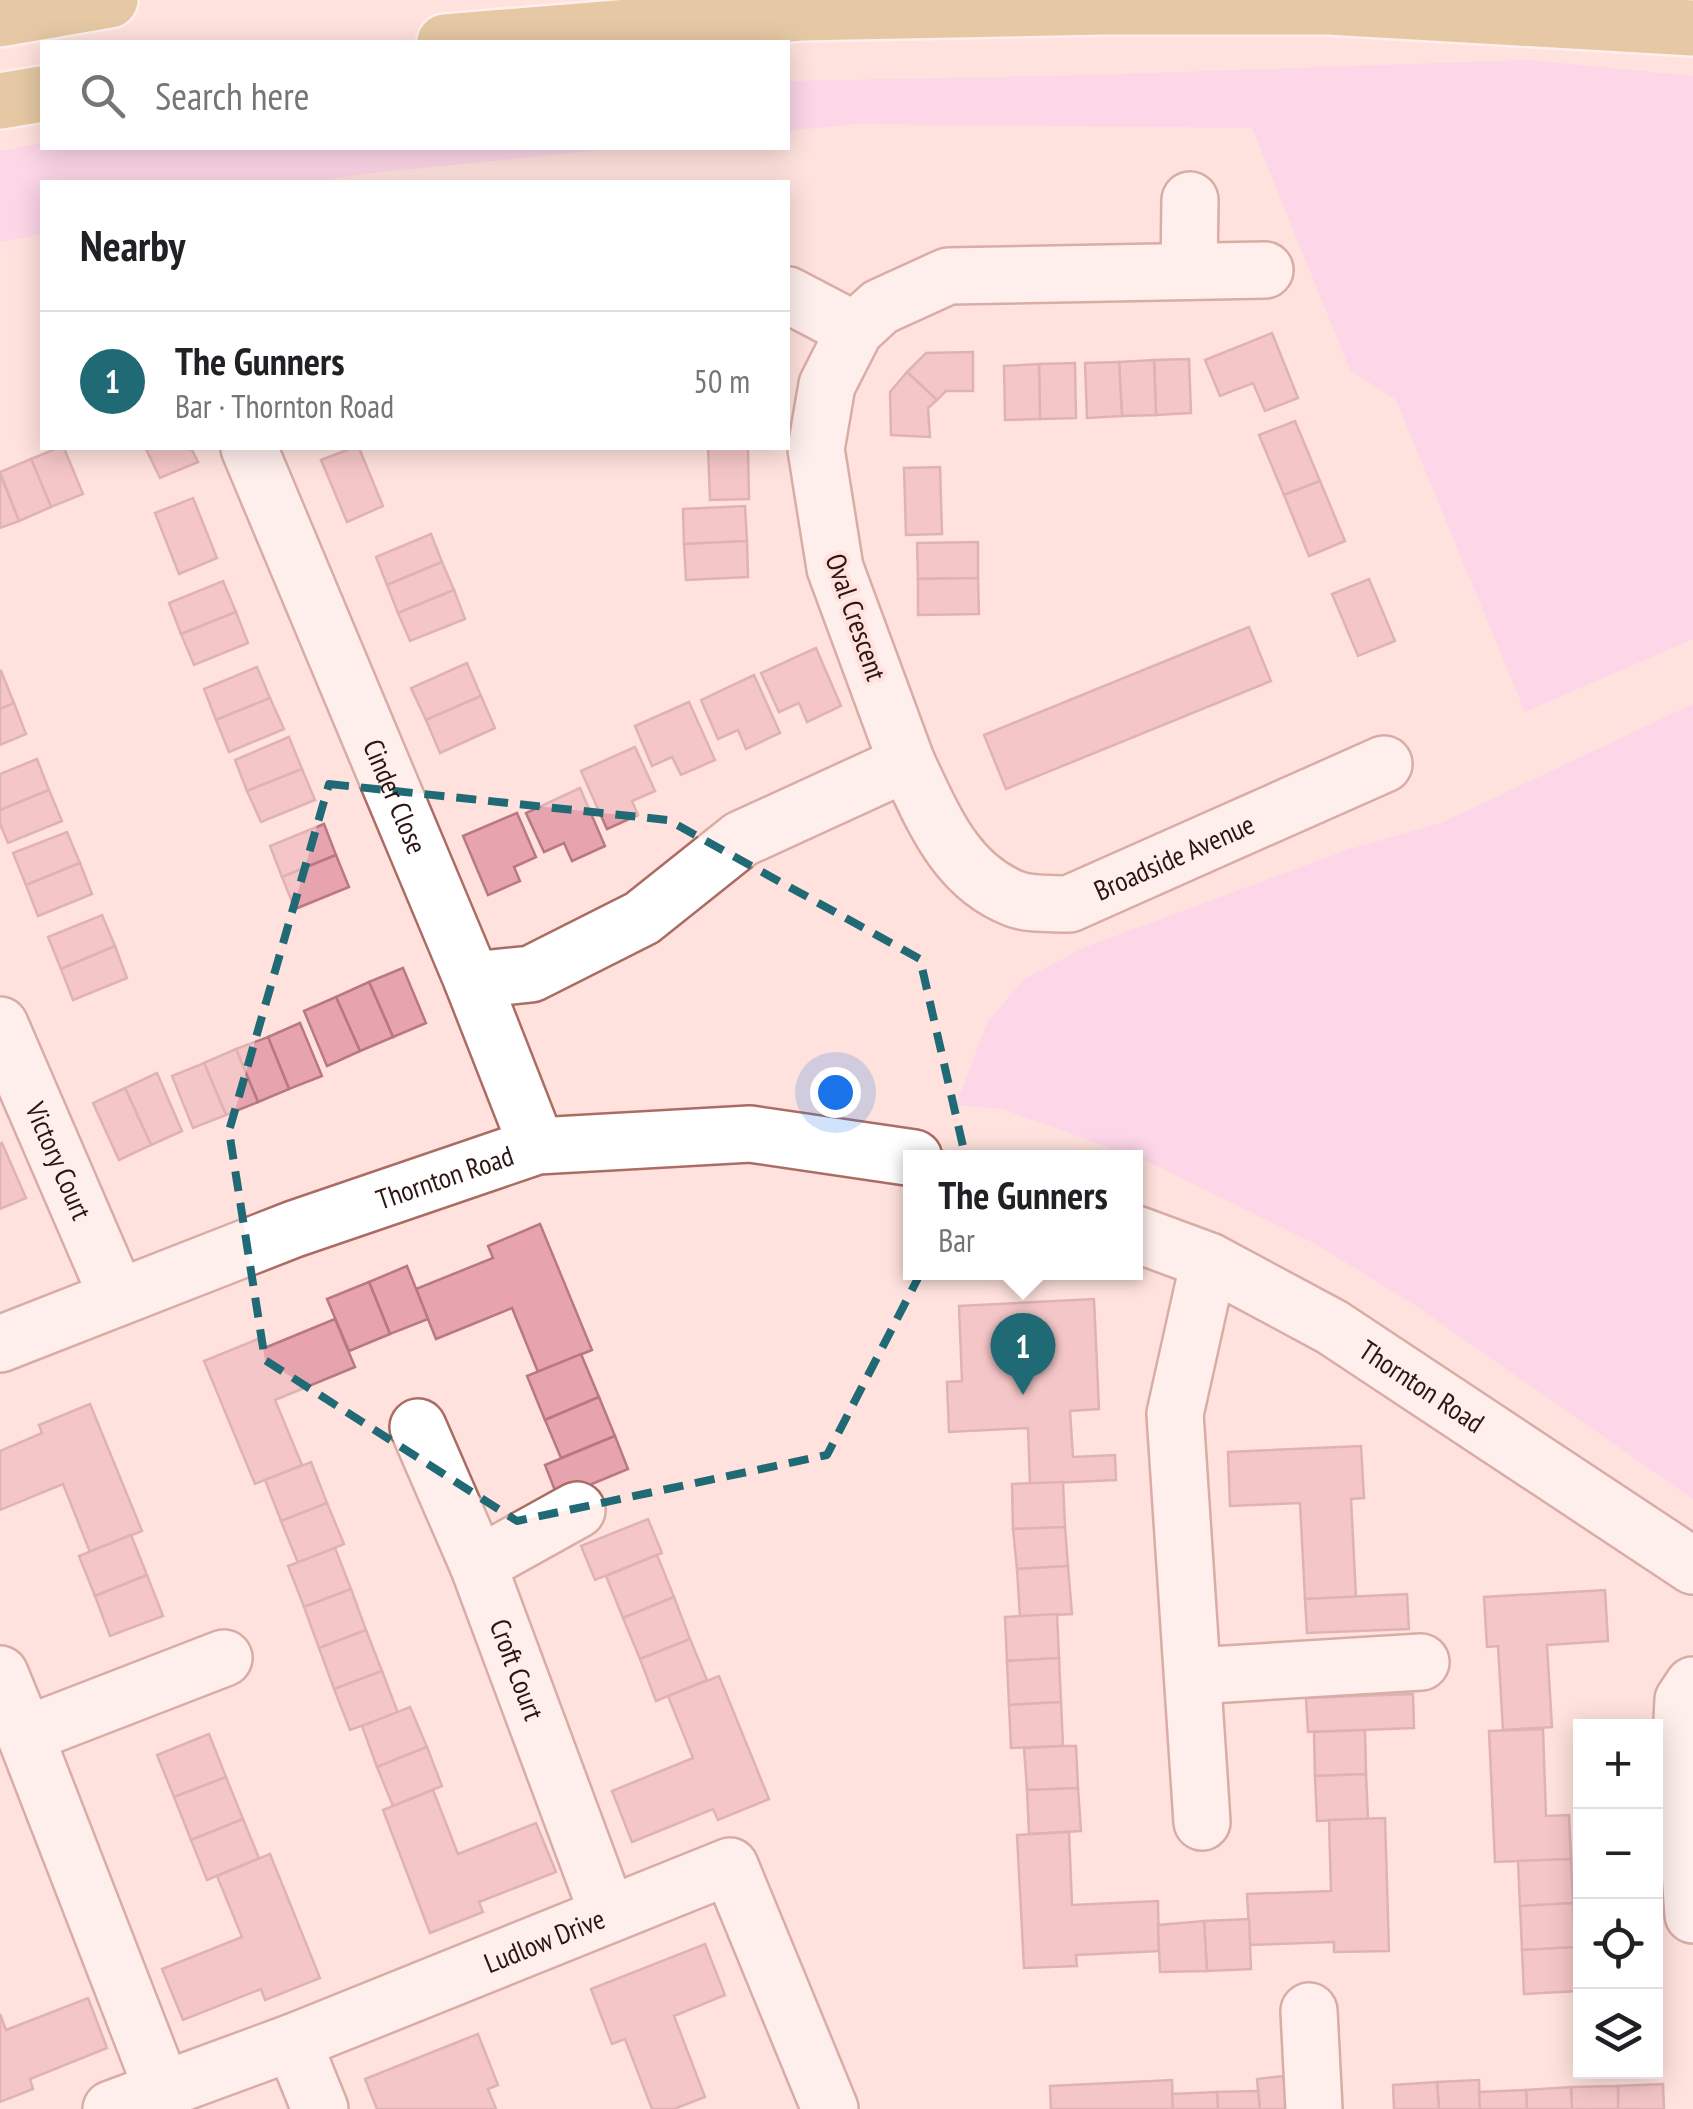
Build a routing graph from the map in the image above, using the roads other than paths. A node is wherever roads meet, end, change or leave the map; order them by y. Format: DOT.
graph roads {
  1 [pos="110,0"];
  2 [pos="0,19"];
  3 [pos="1693,28"];
  4 [pos="469,40"];
  5 [pos="40,94"];
  6 [pos="0,100"];
  7 [pos="1190,200"];
  8 [pos="1266,270"];
  9 [pos="1188,271"];
  10 [pos="790,296"];
  11 [pos="855,330"];
  12 [pos="250,450"];
  13 [pos="908,764"];
  14 [pos="1384,764"];
  15 [pos="472,980"];
  16 [pos="0,1024"];
  17 [pos="537,1146"];
  18 [pos="903,1156"];
  19 [pos="1143,1236"];
  20 [pos="1210,1260"];
  21 [pos="117,1296"];
  22 [pos="0,1344"];
  23 [pos="418,1427"];
  24 [pos="577,1510"];
  25 [pos="478,1566"];
  26 [pos="1693,1566"];
  27 [pos="224,1658"];
  28 [pos="1421,1662"];
  29 [pos="0,1674"];
  30 [pos="1194,1676"];
  31 [pos="1693,1684"];
  32 [pos="25,1735"];
  33 [pos="1202,1822"];
  34 [pos="608,1914"];
  35 [pos="1693,1914"];
  36 [pos="1309,2010"];
  37 [pos="293,2042"];
  38 [pos="162,2088"];
  39 [pos="112,2109"];
  40 [pos="320,2109"];
  41 [pos="830,2109"];
  42 [pos="1314,2109"];
  1 -- 2 [label="highway"];
  3 -- 4 [label="highway"];
  5 -- 6 [label="highway"];
  7 -- 9 [label="street"];
  8 -- 9 [label="street, Oval Crescent"];
  9 -- 11 [label="street, Oval Crescent"];
  10 -- 11 [label="street"];
  11 -- 13 [label="street, Oval Crescent"];
  12 -- 15 [label="street, Cinder Close"];
  13 -- 14 [label="street, Broadside Avenue"];
  13 -- 15 [label="street"];
  15 -- 17 [label="street, Cinder Close"];
  16 -- 21 [label="street, Victory Court"];
  17 -- 18 [label="street, Thornton Road"];
  17 -- 21 [label="street, Thornton Road"];
  19 -- 20 [label="street, Thornton Road"];
  20 -- 26 [label="street, Thornton Road"];
  20 -- 30 [label="street"];
  21 -- 22 [label="street, Thornton Road"];
  23 -- 25 [label="street, Croft Court"];
  24 -- 25 [label="street"];
  25 -- 34 [label="street, Croft Court"];
  27 -- 32 [label="street"];
  28 -- 30 [label="street"];
  29 -- 32 [label="street"];
  30 -- 33 [label="street"];
  31 -- 35 [label="street"];
  32 -- 38 [label="street"];
  34 -- 37 [label="street, Ludlow Drive"];
  34 -- 41 [label="street, Ludlow Drive"];
  36 -- 42 [label="street"];
  37 -- 38 [label="street, Ludlow Drive"];
  37 -- 40 [label="street"];
  38 -- 39 [label="street, Ludlow Drive"];
}
